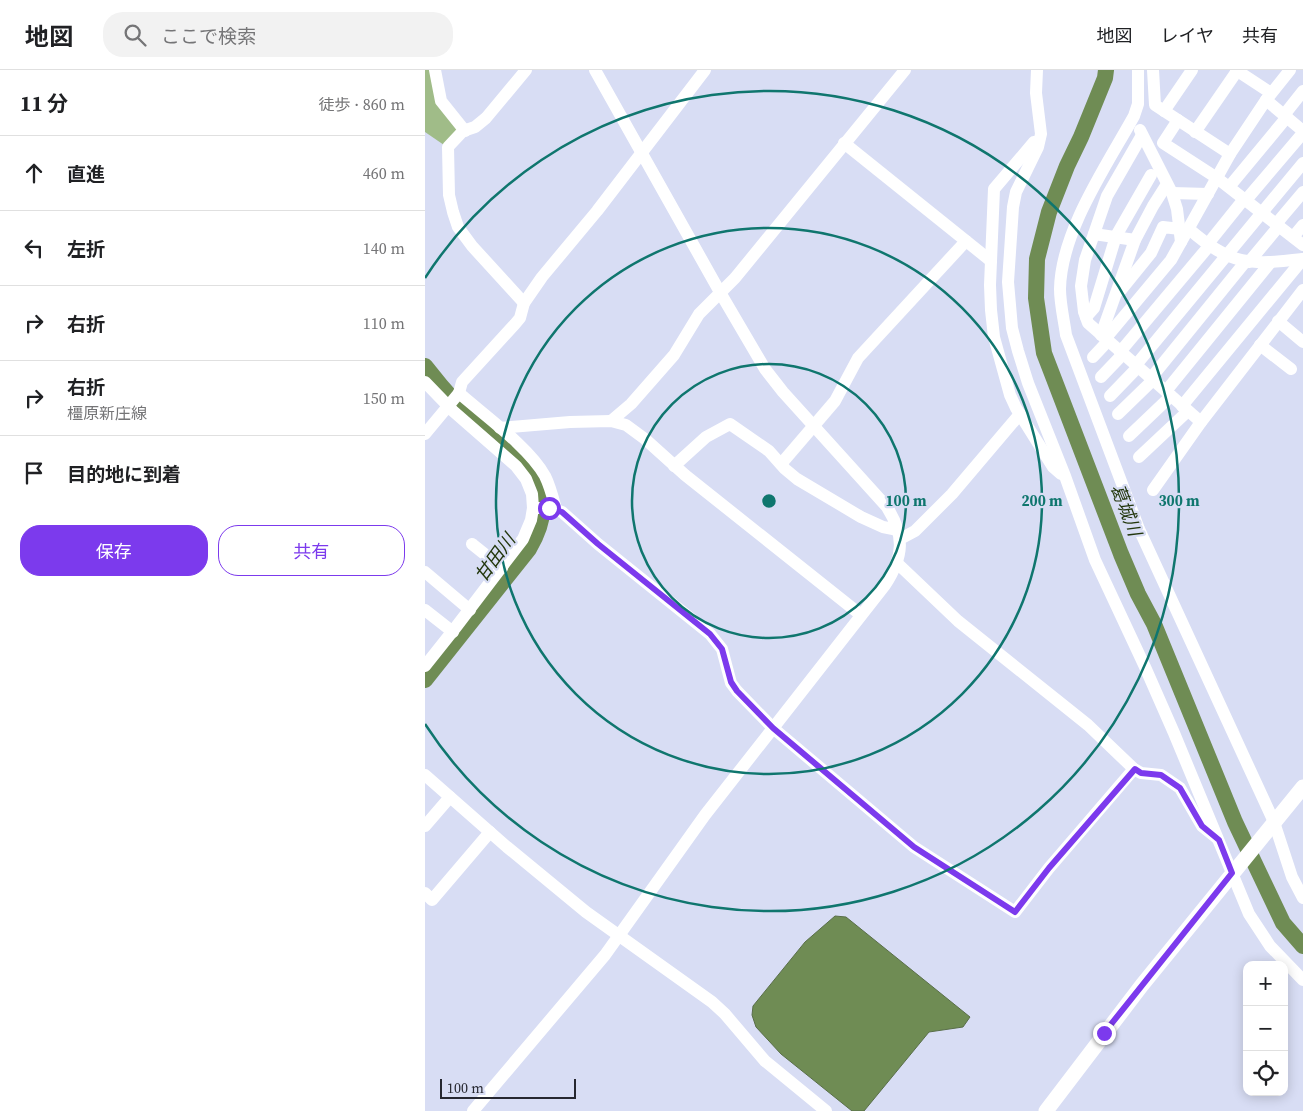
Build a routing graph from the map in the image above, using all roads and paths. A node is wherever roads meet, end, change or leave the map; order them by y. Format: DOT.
graph roads {
  1 [pos="435,70"];
  2 [pos="526,70"];
  3 [pos="595,70"];
  4 [pos="705,70"];
  5 [pos="905,70"];
  6 [pos="1037,70"];
  7 [pos="1138,70"];
  8 [pos="1153,70"];
  9 [pos="1192,70"];
  10 [pos="1236,70"];
  11 [pos="1290,70"];
  12 [pos="1303,91"];
  13 [pos="1269,97"];
  14 [pos="1164,111"];
  15 [pos="1134,116"];
  16 [pos="1285,116"];
  17 [pos="1178,120"];
  18 [pos="1302,129"];
  19 [pos="465,131"];
  20 [pos="1195,132"];
  21 [pos="1041,134"];
  22 [pos="1142,135"];
  23 [pos="844,143"];
  24 [pos="641,153"];
  25 [pos="1229,154"];
  26 [pos="1303,163"];
  27 [pos="1151,175"];
  28 [pos="1217,178"];
  29 [pos="1229,187"];
  30 [pos="1170,188"];
  31 [pos="1303,192"];
  32 [pos="1208,194"];
  33 [pos="1245,200"];
  34 [pos="1261,212"];
  35 [pos="1277,225"];
  36 [pos="1303,225"];
  37 [pos="1185,229"];
  38 [pos="1094,234"];
  39 [pos="1116,236"];
  40 [pos="1137,236"];
  41 [pos="1157,241"];
  42 [pos="1298,241"];
  43 [pos="966,242"];
  44 [pos="1208,245"];
  45 [pos="1226,256"];
  46 [pos="1303,259"];
  47 [pos="991,261"];
  48 [pos="1247,262"];
  49 [pos="1270,263"];
  50 [pos="1303,290"];
  51 [pos="721,294"];
  52 [pos="1115,297"];
  53 [pos="524,303"];
  54 [pos="1187,303"];
  55 [pos="1202,315"];
  56 [pos="1086,317"];
  57 [pos="1278,322"];
  58 [pos="1105,338"];
  59 [pos="1209,338"];
  60 [pos="1303,342"];
  61 [pos="1260,345"];
  62 [pos="1226,352"];
  63 [pos="1122,353"];
  64 [pos="1093,357"];
  65 [pos="1137,366"];
  66 [pos="1291,369"];
  67 [pos="1101,377"];
  68 [pos="1152,379"];
  69 [pos="425,382"];
  70 [pos="1168,394"];
  71 [pos="1110,396"];
  72 [pos="453,399"];
  73 [pos="1185,408"];
  74 [pos="1020,414"];
  75 [pos="1118,414"];
  76 [pos="611,422"];
  77 [pos="1201,422"];
  78 [pos="814,426"];
  79 [pos="500,428"];
  80 [pos="425,434"];
  81 [pos="1129,436"];
  82 [pos="1139,457"];
  83 [pos="781,464"];
  84 [pos="674,466"];
  85 [pos="1065,476"];
  86 [pos="1153,490"];
  87 [pos="544,508"];
  88 [pos="899,535"];
  89 [pos="473,544"];
  90 [pos="897,563"];
  91 [pos="501,568"];
  92 [pos="425,572"];
  93 [pos="425,610"];
  94 [pos="470,610"];
  95 [pos="861,615"];
  96 [pos="453,632"];
  97 [pos="425,666"];
  98 [pos="773,728"];
  99 [pos="1135,769"];
  100 [pos="425,775"];
  101 [pos="1303,787"];
  102 [pos="450,797"];
  103 [pos="425,826"];
  104 [pos="1270,827"];
  105 [pos="491,832"];
  106 [pos="1219,840"];
  107 [pos="1234,870"];
  108 [pos="425,893"];
  109 [pos="1303,898"];
  110 [pos="619,935"];
  111 [pos="1303,980"];
  112 [pos="473,1111"];
  113 [pos="826,1111"];
  114 [pos="1045,1111"];
  1 -- 19 [label="street"];
  2 -- 19 [label="street"];
  3 -- 24 [label="street"];
  4 -- 24 [label="street"];
  5 -- 23 [label="street"];
  6 -- 21 [label="street"];
  7 -- 15 [label="street"];
  8 -- 14 [label="street"];
  9 -- 14 [label="street"];
  10 -- 13 [label="street"];
  10 -- 20 [label="street"];
  11 -- 13 [label="street"];
  12 -- 16 [label="street"];
  13 -- 16 [label="street"];
  13 -- 25 [label="street"];
  14 -- 17 [label="street"];
  15 -- 22 [label="street"];
  15 -- 104 [label="street"];
  16 -- 18 [label="street"];
  16 -- 29 [label="street"];
  17 -- 20 [label="street"];
  17 -- 28 [label="street"];
  18 -- 33 [label="street"];
  19 -- 53 [label="street"];
  20 -- 25 [label="street"];
  21 -- 47 [label="street"];
  21 -- 85 [label="street"];
  22 -- 30 [label="street"];
  22 -- 38 [label="street"];
  23 -- 43 [label="street"];
  23 -- 51 [label="street"];
  24 -- 51 [label="street"];
  24 -- 53 [label="street"];
  25 -- 28 [label="street"];
  26 -- 34 [label="street"];
  27 -- 39 [label="street"];
  28 -- 29 [label="street"];
  28 -- 32 [label="street"];
  29 -- 33 [label="street"];
  30 -- 32 [label="street"];
  30 -- 37 [label="street"];
  30 -- 40 [label="street"];
  31 -- 35 [label="street"];
  32 -- 37 [label="street"];
  33 -- 34 [label="street"];
  33 -- 44 [label="street"];
  34 -- 35 [label="street"];
  34 -- 45 [label="street"];
  35 -- 42 [label="street"];
  35 -- 48 [label="street"];
  36 -- 42 [label="street"];
  37 -- 41 [label="street"];
  37 -- 44 [label="street"];
  37 -- 58 [label="street"];
  38 -- 39 [label="street"];
  38 -- 56 [label="street"];
  39 -- 40 [label="street"];
  39 -- 56 [label="street"];
  40 -- 41 [label="street"];
  40 -- 52 [label="street"];
  41 -- 52 [label="street"];
  43 -- 47 [label="street"];
  43 -- 78 [label="street"];
  44 -- 45 [label="street"];
  44 -- 63 [label="street"];
  45 -- 48 [label="street"];
  45 -- 54 [label="street"];
  46 -- 49 [label="street"];
  46 -- 62 [label="street"];
  47 -- 74 [label="street"];
  48 -- 49 [label="street"];
  48 -- 55 [label="street"];
  49 -- 59 [label="street"];
  50 -- 57 [label="street"];
  51 -- 76 [label="street"];
  51 -- 78 [label="street"];
  52 -- 58 [label="street"];
  53 -- 72 [label="street"];
  54 -- 55 [label="street"];
  54 -- 65 [label="street"];
  55 -- 68 [label="street"];
  56 -- 58 [label="street"];
  57 -- 60 [label="street"];
  57 -- 61 [label="street"];
  58 -- 63 [label="street"];
  58 -- 64 [label="street"];
  59 -- 62 [label="street"];
  59 -- 70 [label="street"];
  61 -- 66 [label="street"];
  61 -- 77 [label="street"];
  62 -- 73 [label="street"];
  63 -- 65 [label="street"];
  63 -- 67 [label="street"];
  65 -- 68 [label="street"];
  65 -- 71 [label="street"];
  68 -- 70 [label="street"];
  68 -- 75 [label="street"];
  69 -- 72 [label="street"];
  70 -- 73 [label="street"];
  70 -- 81 [label="street"];
  72 -- 79 [label="street"];
  72 -- 80 [label="street"];
  72 -- 87 [label="street"];
  73 -- 77 [label="street"];
  73 -- 82 [label="street"];
  74 -- 85 [label="street"];
  74 -- 88 [label="street"];
  76 -- 79 [label="street"];
  76 -- 84 [label="street"];
  77 -- 86 [label="street"];
  78 -- 83 [label="street"];
  78 -- 88 [label="street"];
  79 -- 87 [label="street"];
  83 -- 84 [label="street"];
  83 -- 88 [label="street"];
  84 -- 95 [label="street"];
  85 -- 106 [label="street"];
  87 -- 91 [label="street"];
  87 -- 98 [label="street"];
  88 -- 90 [label="street"];
  89 -- 91 [label="street"];
  90 -- 95 [label="street"];
  90 -- 99 [label="street"];
  91 -- 94 [label="street"];
  92 -- 94 [label="street"];
  93 -- 96 [label="street"];
  94 -- 96 [label="street"];
  95 -- 98 [label="street"];
  96 -- 97 [label="street"];
  98 -- 99 [label="street"];
  98 -- 110 [label="street"];
  99 -- 106 [label="street"];
  100 -- 102 [label="street"];
  101 -- 104 [label="main road"];
  102 -- 103 [label="street"];
  102 -- 105 [label="street"];
  104 -- 107 [label="main road"];
  104 -- 109 [label="street"];
  105 -- 108 [label="street"];
  105 -- 110 [label="street"];
  106 -- 107 [label="street"];
  107 -- 111 [label="street"];
  107 -- 114 [label="main road"];
  110 -- 112 [label="street"];
  110 -- 113 [label="street"];
}
